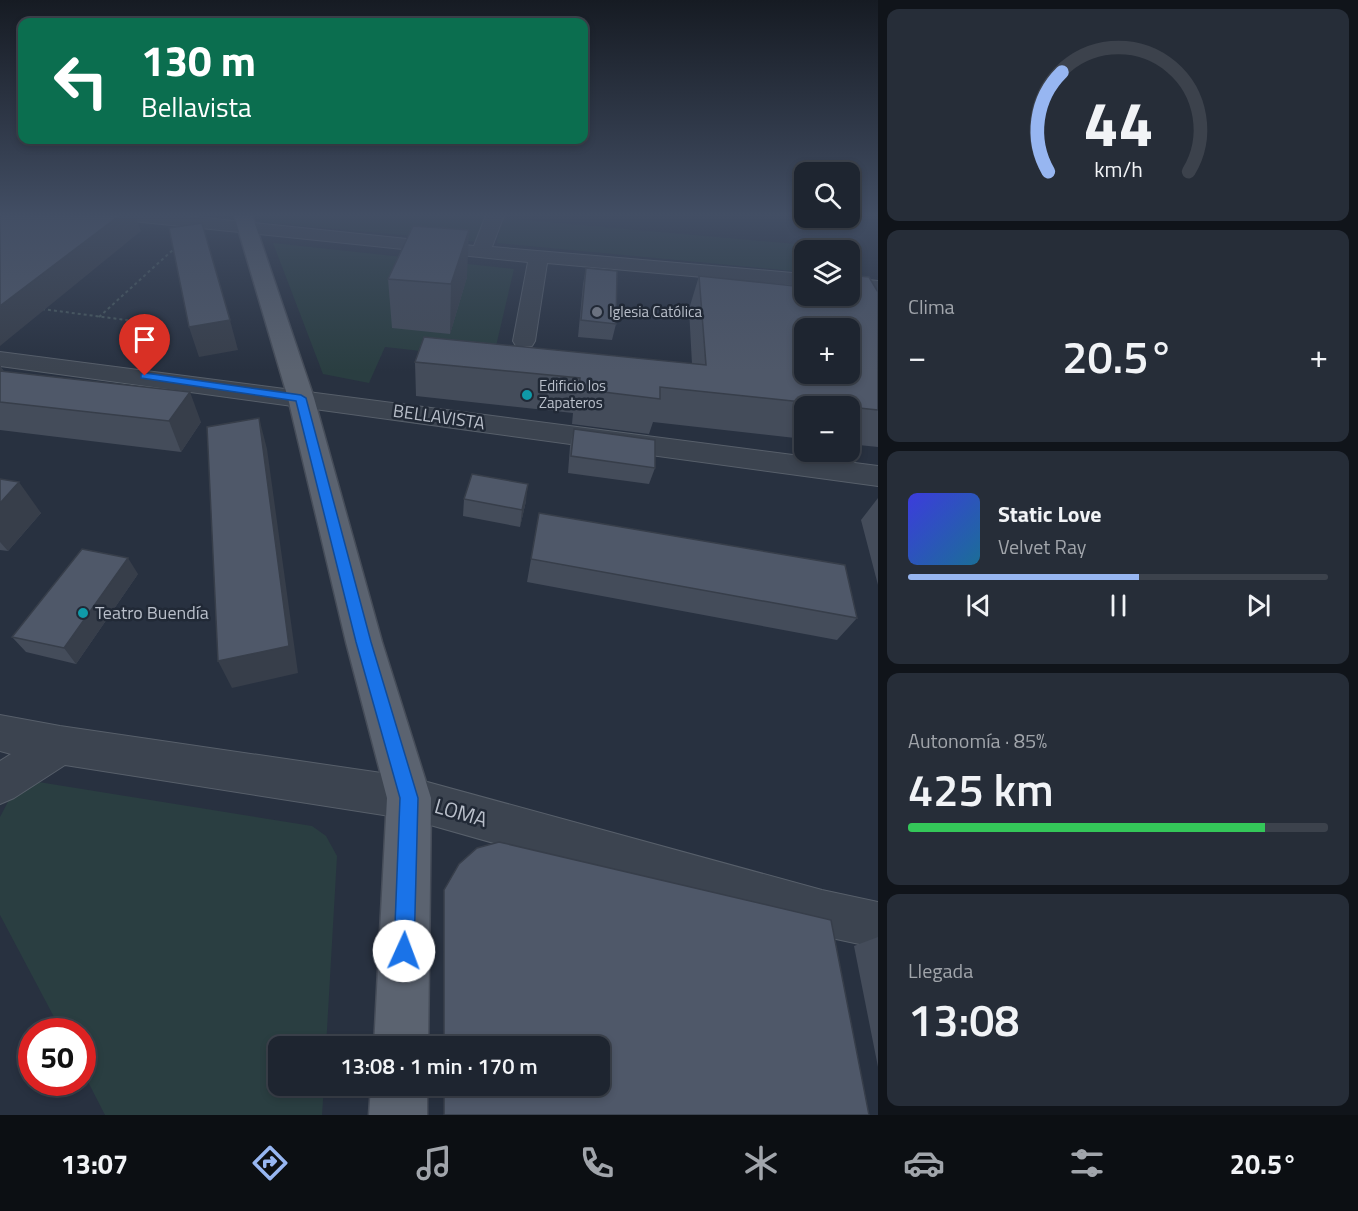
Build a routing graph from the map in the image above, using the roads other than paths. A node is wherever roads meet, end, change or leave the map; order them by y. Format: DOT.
graph roads {
  1 [pos="259,267"];
  2 [pos="536,267"];
  3 [pos="654,267"];
  4 [pos="794,279"];
  5 [pos="860,285"];
  6 [pos="878,287"];
  7 [pos="524,341"];
  8 [pos="0,359"];
  9 [pos="301,398"];
  10 [pos="878,476"];
  11 [pos="0,733"];
  12 [pos="60,745"];
  13 [pos="0,784"];
  14 [pos="409,798"];
  15 [pos="878,926"];
  16 [pos="401,1036"];
  17 [pos="399,1096"];
  18 [pos="398,1115"];
  1 -- 9 [label="main road"];
  2 -- 7 [label="street"];
  3 -- 4 [label="street"];
  5 -- 6 [label="street"];
  8 -- 9 [label="street, BELLAVISTA"];
  9 -- 10 [label="street, BELLAVISTA"];
  9 -- 14 [label="main road"];
  11 -- 12 [label="street, LOMA"];
  12 -- 13 [label="street"];
  12 -- 14 [label="street, LOMA"];
  14 -- 15 [label="street, LOMA"];
  14 -- 16 [label="main road"];
  17 -- 18 [label="main road"];
}
